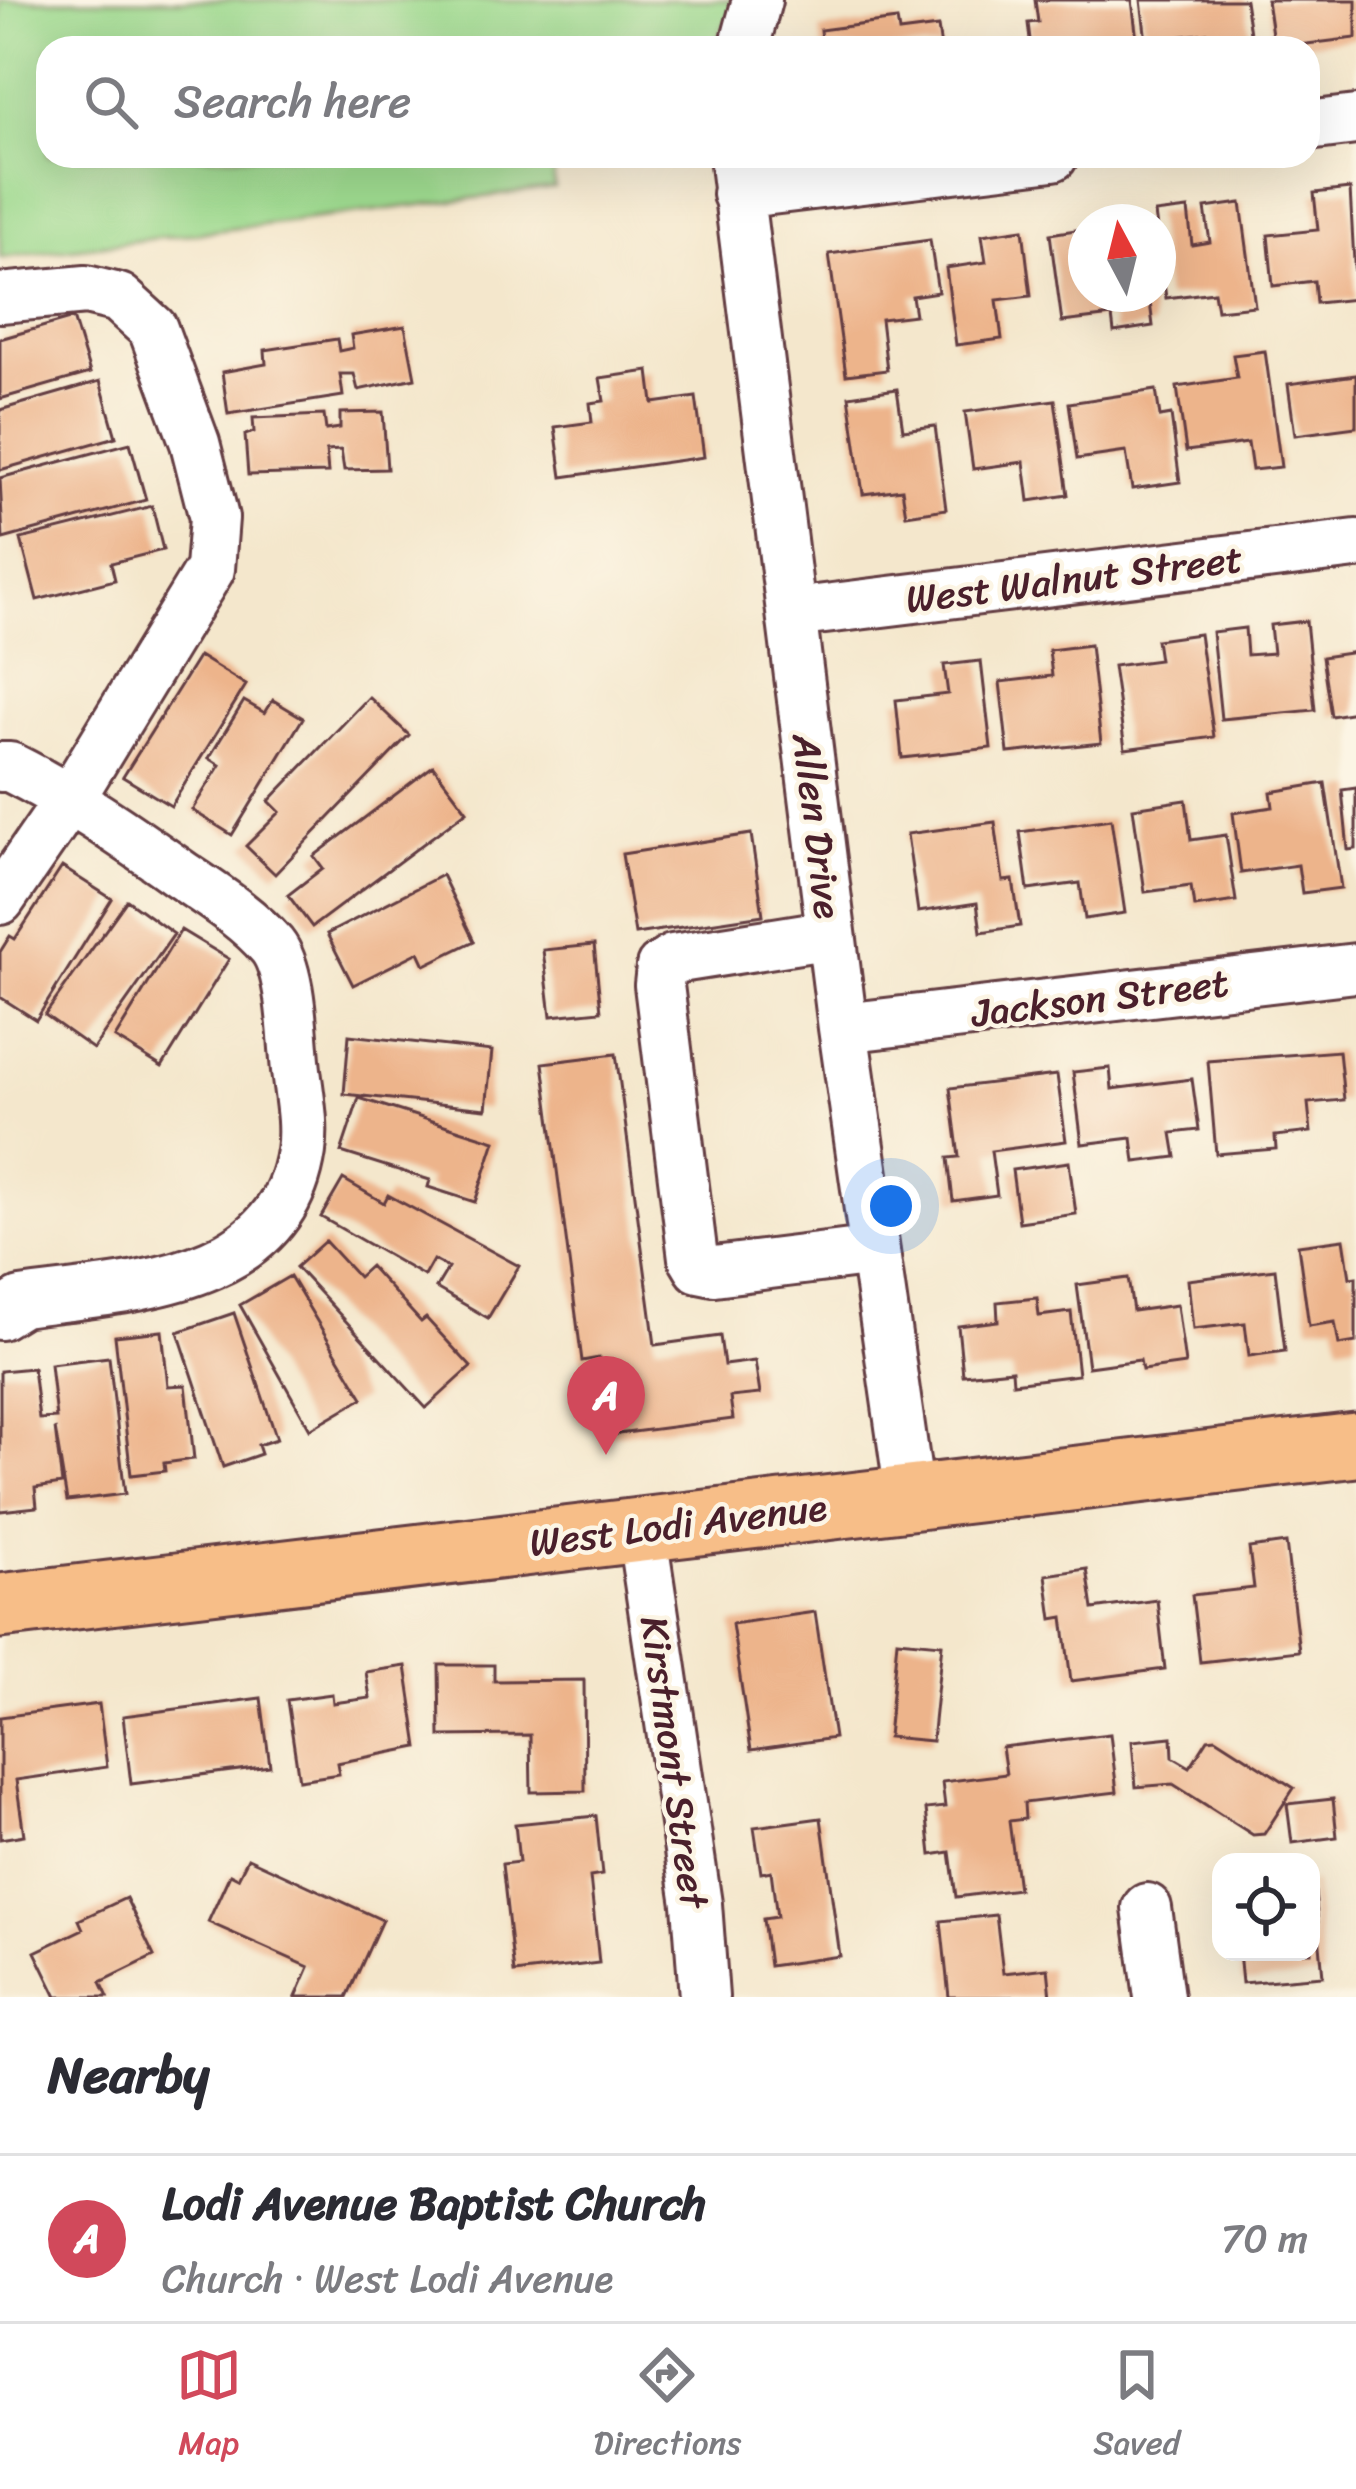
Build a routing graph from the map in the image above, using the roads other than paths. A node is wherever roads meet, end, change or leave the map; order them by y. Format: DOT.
graph roads {
  1 [pos="758,0"];
  2 [pos="748,36"];
  3 [pos="1356,120"];
  4 [pos="1320,124"];
  5 [pos="853,168"];
  6 [pos="736,175"];
  7 [pos="0,298"];
  8 [pos="1356,544"];
  9 [pos="791,613"];
  10 [pos="0,767"];
  11 [pos="71,797"];
  12 [pos="0,900"];
  13 [pos="831,934"];
  14 [pos="1356,968"];
  15 [pos="843,1028"];
  16 [pos="875,1251"];
  17 [pos="0,1316"];
  18 [pos="1356,1445"];
  19 [pos="910,1496"];
  20 [pos="641,1528"];
  21 [pos="0,1606"];
  22 [pos="1147,1908"];
  23 [pos="704,1997"];
  24 [pos="1159,1997"];
  1 -- 2 [label="street"];
  3 -- 4 [label="street"];
  5 -- 6 [label="street"];
  6 -- 9 [label="street, Allen Drive"];
  7 -- 11 [label="street"];
  8 -- 9 [label="street, West Walnut Street"];
  9 -- 13 [label="street, Allen Drive"];
  10 -- 11 [label="street"];
  11 -- 12 [label="street"];
  11 -- 17 [label="street"];
  13 -- 15 [label="street, Allen Drive"];
  13 -- 16 [label="street"];
  14 -- 15 [label="street, Jackson Street"];
  15 -- 16 [label="street, Allen Drive"];
  16 -- 19 [label="street, Allen Drive"];
  18 -- 19 [label="main road, West Lodi Avenue"];
  19 -- 20 [label="main road, West Lodi Avenue"];
  20 -- 21 [label="main road, West Lodi Avenue"];
  20 -- 23 [label="street, Kirstmont Street"];
  22 -- 24 [label="street"];
}
